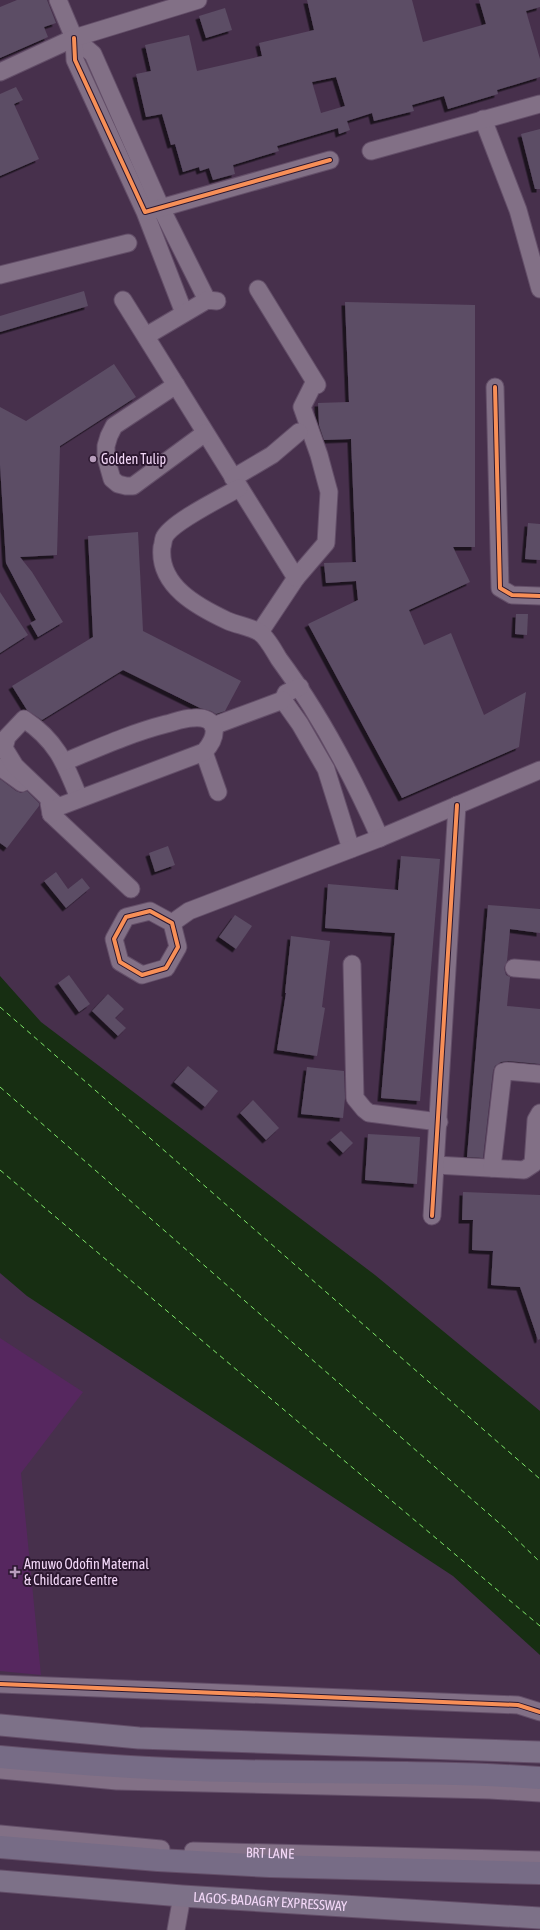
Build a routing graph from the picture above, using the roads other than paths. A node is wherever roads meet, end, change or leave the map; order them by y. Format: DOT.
graph roads {
  1 [pos="58,0"];
  2 [pos="198,0"];
  3 [pos="74,38"];
  4 [pos="0,72"];
  5 [pos="540,104"];
  6 [pos="483,119"];
  7 [pos="371,151"];
  8 [pos="330,160"];
  9 [pos="153,210"];
  10 [pos="128,243"];
  11 [pos="0,275"];
  12 [pos="540,288"];
  13 [pos="258,289"];
  14 [pos="124,300"];
  15 [pos="184,313"];
  16 [pos="146,336"];
  17 [pos="176,385"];
  18 [pos="495,388"];
  19 [pos="299,432"];
  20 [pos="205,433"];
  21 [pos="236,483"];
  22 [pos="296,578"];
  23 [pos="540,596"];
  24 [pos="260,632"];
  25 [pos="300,687"];
  26 [pos="283,700"];
  27 [pos="213,726"];
  28 [pos="204,752"];
  29 [pos="64,762"];
  30 [pos="0,767"];
  31 [pos="540,770"];
  32 [pos="218,792"];
  33 [pos="79,798"];
  34 [pos="457,806"];
  35 [pos="54,810"];
  36 [pos="380,838"];
  37 [pos="351,849"];
  38 [pos="132,889"];
  39 [pos="172,923"];
  40 [pos="352,964"];
  41 [pos="514,968"];
  42 [pos="540,970"];
  43 [pos="540,1074"];
  44 [pos="540,1113"];
  45 [pos="439,1122"];
  46 [pos="436,1165"];
  47 [pos="492,1168"];
  48 [pos="432,1216"];
  49 [pos="0,1684"];
  50 [pos="540,1712"];
  51 [pos="0,1725"];
  52 [pos="540,1752"];
  53 [pos="0,1757"];
  54 [pos="0,1770"];
  55 [pos="540,1778"];
  56 [pos="540,1793"];
  57 [pos="0,1834"];
  58 [pos="0,1847"];
  59 [pos="540,1860"];
  60 [pos="540,1873"];
  61 [pos="0,1881"];
  62 [pos="182,1896"];
  63 [pos="540,1918"];
  64 [pos="176,1930"];
  1 -- 3 [label="street"];
  2 -- 3 [label="street"];
  3 -- 4 [label="street"];
  3 -- 9 [label="street"];
  5 -- 6 [label="street"];
  6 -- 7 [label="street"];
  6 -- 12 [label="street"];
  8 -- 9 [label="street"];
  9 -- 15 [label="street"];
  9 -- 15 [label="street"];
  10 -- 11 [label="street"];
  13 -- 22 [label="street"];
  14 -- 16 [label="street"];
  15 -- 16 [label="street"];
  16 -- 17 [label="street"];
  17 -- 20 [label="street"];
  17 -- 20 [label="street"];
  18 -- 23 [label="street"];
  19 -- 21 [label="street"];
  20 -- 21 [label="street"];
  21 -- 22 [label="street"];
  21 -- 24 [label="street"];
  22 -- 24 [label="street"];
  24 -- 25 [label="street"];
  25 -- 26 [label="street"];
  25 -- 36 [label="street"];
  26 -- 27 [label="street"];
  26 -- 37 [label="street"];
  27 -- 28 [label="street"];
  27 -- 29 [label="street"];
  28 -- 32 [label="street"];
  28 -- 33 [label="street"];
  29 -- 33 [label="street"];
  29 -- 35 [label="street"];
  30 -- 35 [label="street"];
  31 -- 34 [label="street"];
  33 -- 35 [label="street"];
  34 -- 36 [label="street"];
  34 -- 45 [label="street"];
  35 -- 38 [label="street"];
  36 -- 37 [label="street"];
  37 -- 39 [label="street"];
  40 -- 45 [label="street"];
  41 -- 42 [label="street"];
  43 -- 47 [label="street"];
  44 -- 47 [label="street"];
  45 -- 46 [label="street"];
  46 -- 47 [label="street"];
  46 -- 48 [label="street"];
  49 -- 50 [label="street"];
  51 -- 52 [label="main road"];
  53 -- 55 [label="highway"];
  54 -- 56 [label="street"];
  57 -- 59 [label="street, BRT LANE"];
  58 -- 60 [label="highway"];
  61 -- 62 [label="main road, LAGOS-BADAGRY EXPRESSWAY"];
  62 -- 63 [label="main road, LAGOS-BADAGRY EXPRESSWAY"];
  62 -- 64 [label="street"];
}
